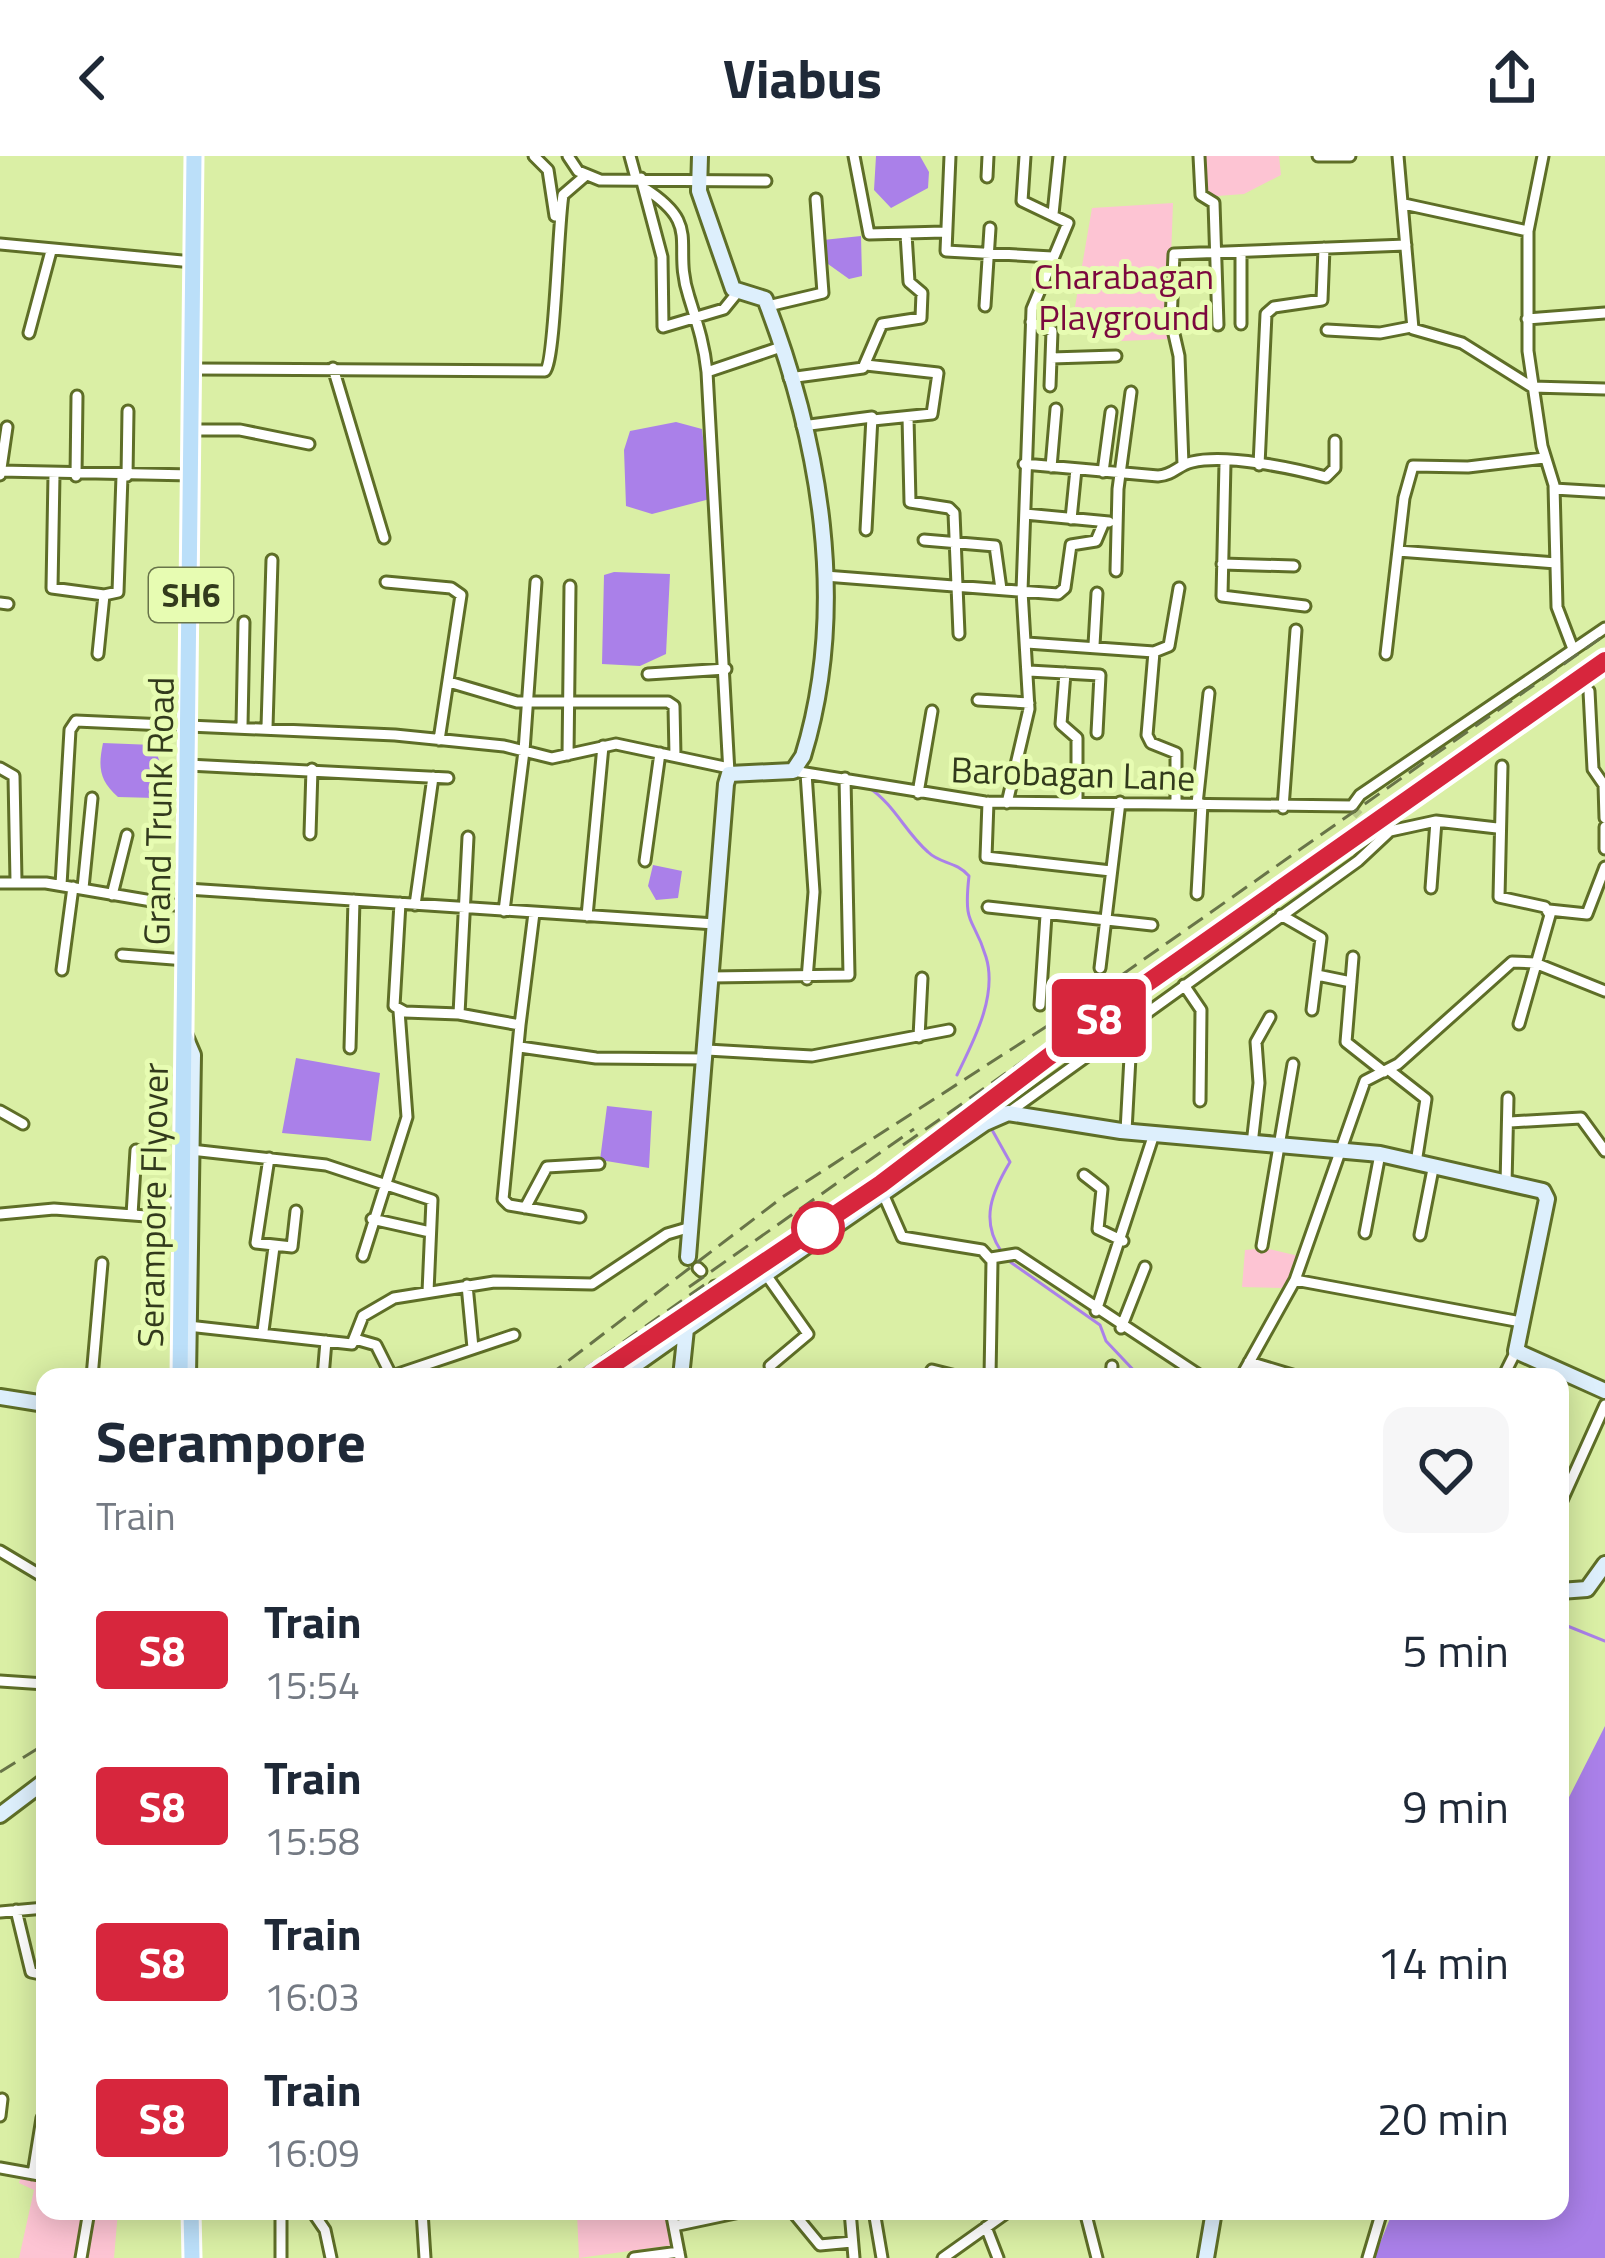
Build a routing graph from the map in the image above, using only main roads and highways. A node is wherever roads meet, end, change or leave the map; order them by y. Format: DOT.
graph roads {
  1 [pos="194,156"];
  2 [pos="185,1025"];
  3 [pos="181,1368"];
  4 [pos="190,2220"];
  5 [pos="191,2258"];
  1 -- 2 [label="main road, Grand Trunk Road / SH6"];
  2 -- 3 [label="main road, Serampore Flyover / SH6"];
  4 -- 5 [label="main road"];
}
